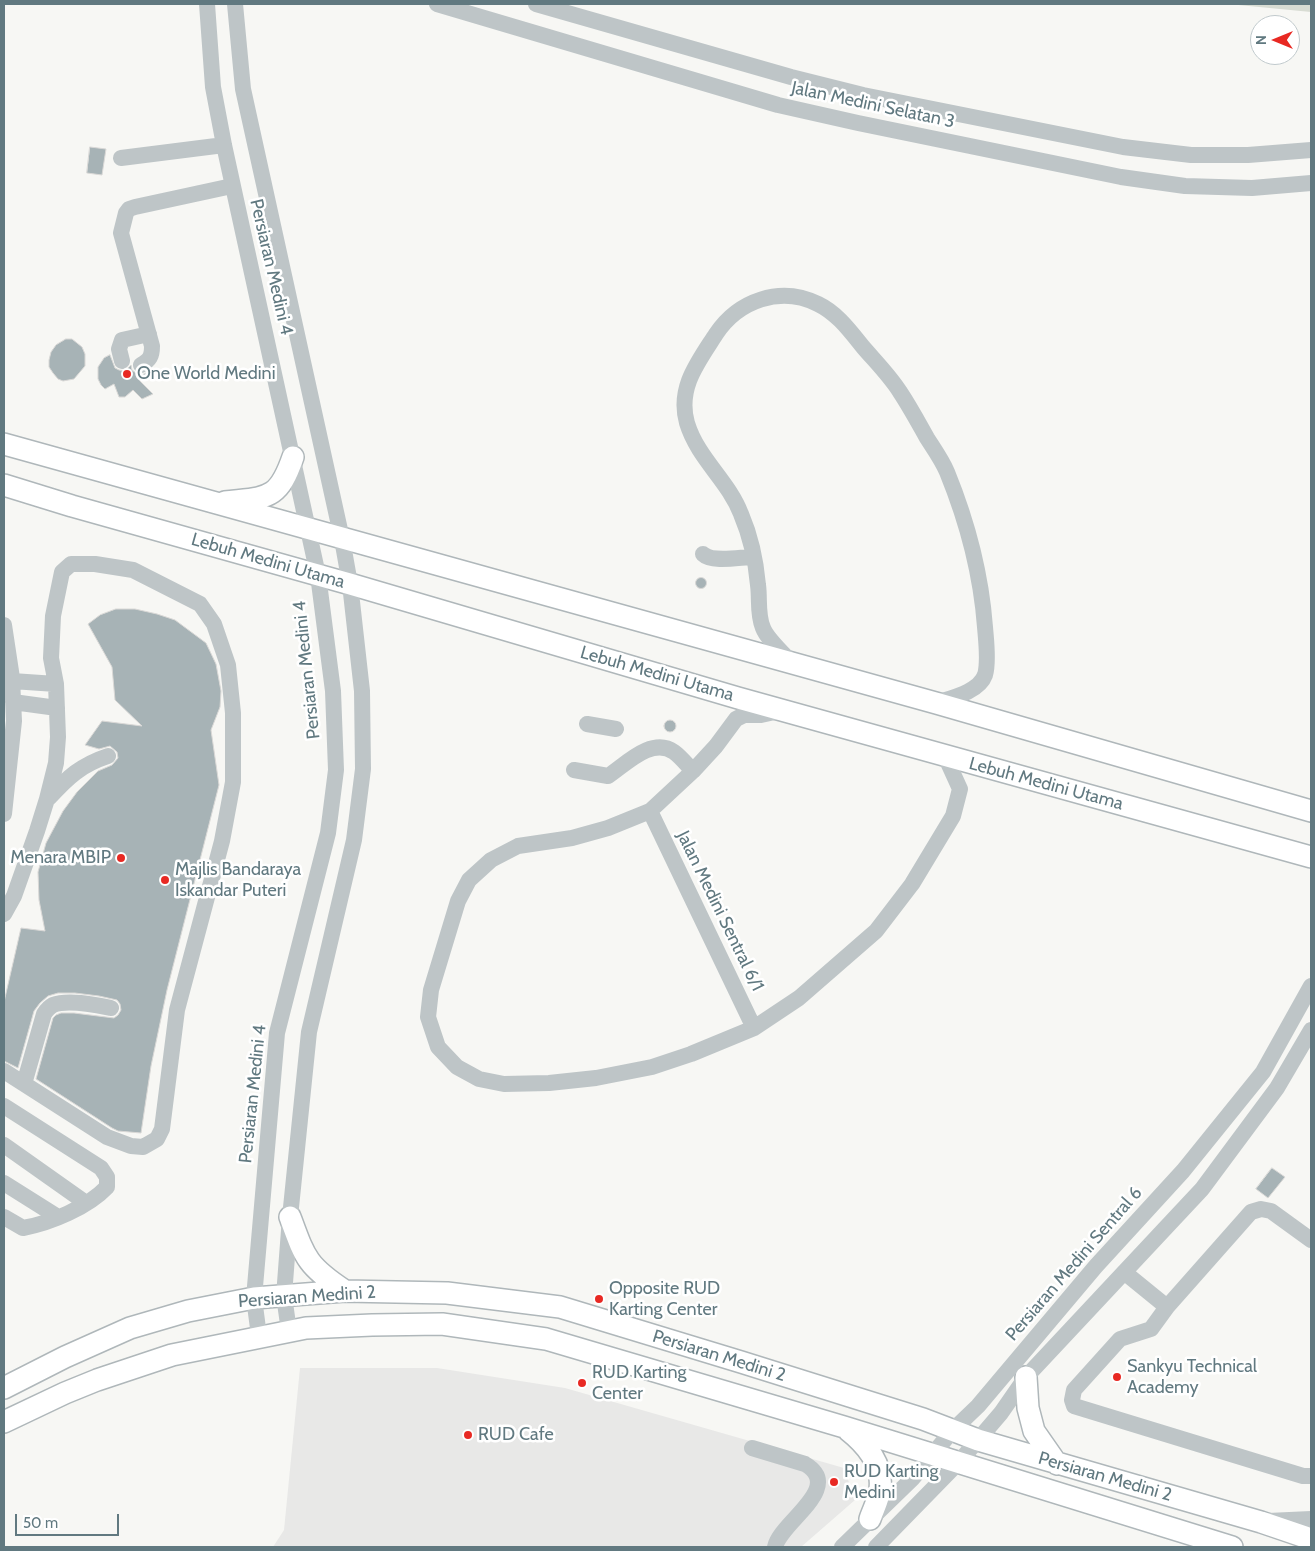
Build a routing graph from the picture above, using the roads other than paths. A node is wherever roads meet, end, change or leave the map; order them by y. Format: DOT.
graph roads {
  1 [pos="207,4"];
  2 [pos="235,4"];
  3 [pos="247,4"];
  4 [pos="437,4"];
  5 [pos="536,4"];
  6 [pos="236,24"];
  7 [pos="224,145"];
  8 [pos="1311,150"];
  9 [pos="121,158"];
  10 [pos="1311,183"];
  11 [pos="232,186"];
  12 [pos="149,334"];
  13 [pos="122,360"];
  14 [pos="141,365"];
  15 [pos="4,444"];
  16 [pos="293,457"];
  17 [pos="4,485"];
  18 [pos="215,503"];
  19 [pos="308,530"];
  20 [pos="342,540"];
  21 [pos="703,554"];
  22 [pos="753,557"];
  23 [pos="318,575"];
  24 [pos="350,584"];
  25 [pos="4,624"];
  26 [pos="794,665"];
  27 [pos="9,680"];
  28 [pos="56,684"];
  29 [pos="936,703"];
  30 [pos="57,708"];
  31 [pos="784,710"];
  32 [pos="10,711"];
  33 [pos="587,724"];
  34 [pos="616,729"];
  35 [pos="108,756"];
  36 [pos="945,756"];
  37 [pos="574,770"];
  38 [pos="693,771"];
  39 [pos="47,800"];
  40 [pos="1311,811"];
  41 [pos="650,812"];
  42 [pos="4,814"];
  43 [pos="1308,859"];
  44 [pos="9,895"];
  45 [pos="4,914"];
  46 [pos="1311,986"];
  47 [pos="111,1008"];
  48 [pos="754,1028"];
  49 [pos="1311,1030"];
  50 [pos="4,1071"];
  51 [pos="24,1084"];
  52 [pos="4,1106"];
  53 [pos="4,1145"];
  54 [pos="4,1183"];
  55 [pos="86,1203"];
  56 [pos="4,1217"];
  57 [pos="58,1217"];
  58 [pos="290,1217"];
  59 [pos="4,1228"];
  60 [pos="23,1228"];
  61 [pos="1311,1240"];
  62 [pos="1124,1272"];
  63 [pos="345,1291"];
  64 [pos="284,1296"];
  65 [pos="254,1298"];
  66 [pos="1167,1307"];
  67 [pos="289,1331"];
  68 [pos="259,1336"];
  69 [pos="1026,1378"];
  70 [pos="4,1388"];
  71 [pos="4,1422"];
  72 [pos="844,1427"];
  73 [pos="952,1430"];
  74 [pos="978,1440"];
  75 [pos="752,1448"];
  76 [pos="932,1454"];
  77 [pos="959,1462"];
  78 [pos="1057,1464"];
  79 [pos="1311,1476"];
  80 [pos="870,1519"];
  81 [pos="1311,1519"];
  82 [pos="1261,1522"];
  83 [pos="1311,1539"];
  84 [pos="1210,1543"];
  85 [pos="1311,1543"];
  86 [pos="775,1547"];
  87 [pos="842,1547"];
  88 [pos="876,1547"];
  89 [pos="1232,1547"];
  90 [pos="1307,1547"];
  1 -- 7 [label="street, Persiaran Medini 4"];
  2 -- 6 [label="street, Persiaran Medini 4"];
  3 -- 6 [label="street"];
  4 -- 10 [label="street, Jalan Medini Selatan 3"];
  5 -- 8 [label="street, Jalan Medini Selatan 3"];
  6 -- 20 [label="street, Persiaran Medini 4"];
  7 -- 9 [label="street"];
  7 -- 11 [label="street, Persiaran Medini 4"];
  11 -- 12 [label="street"];
  11 -- 16 [label="street, Persiaran Medini 4"];
  12 -- 13 [label="street"];
  12 -- 14 [label="street"];
  15 -- 18 [label="main road"];
  16 -- 18 [label="main road"];
  16 -- 19 [label="street, Persiaran Medini 4"];
  17 -- 23 [label="main road, Lebuh Medini Utama"];
  18 -- 19 [label="main road"];
  19 -- 20 [label="main road"];
  19 -- 23 [label="street, Persiaran Medini 4"];
  20 -- 24 [label="street, Persiaran Medini 4"];
  20 -- 26 [label="main road"];
  21 -- 22 [label="street"];
  22 -- 26 [label="street"];
  22 -- 29 [label="street"];
  23 -- 24 [label="main road, Lebuh Medini Utama"];
  23 -- 65 [label="street, Persiaran Medini 4"];
  24 -- 31 [label="main road, Lebuh Medini Utama"];
  24 -- 58 [label="street, Persiaran Medini 4"];
  25 -- 27 [label="street"];
  26 -- 29 [label="main road"];
  27 -- 28 [label="street"];
  27 -- 32 [label="street"];
  28 -- 30 [label="street"];
  28 -- 51 [label="street"];
  29 -- 40 [label="main road"];
  30 -- 32 [label="street"];
  30 -- 39 [label="street"];
  31 -- 36 [label="main road, Lebuh Medini Utama"];
  31 -- 38 [label="street"];
  32 -- 42 [label="street"];
  33 -- 34 [label="street"];
  35 -- 39 [label="street"];
  36 -- 43 [label="main road, Lebuh Medini Utama"];
  36 -- 48 [label="street"];
  37 -- 38 [label="street"];
  38 -- 41 [label="street"];
  39 -- 44 [label="street"];
  41 -- 48 [label="street, Jalan Medini Sentral 6/1"];
  41 -- 48 [label="street"];
  44 -- 45 [label="street"];
  46 -- 73 [label="street, Persiaran Medini Sentral 6"];
  47 -- 51 [label="street"];
  49 -- 62 [label="street"];
  50 -- 51 [label="street"];
  52 -- 55 [label="street"];
  53 -- 55 [label="street"];
  54 -- 57 [label="street"];
  55 -- 57 [label="street"];
  56 -- 60 [label="street"];
  57 -- 60 [label="street"];
  58 -- 63 [label="main road"];
  58 -- 64 [label="street, Persiaran Medini 4"];
  59 -- 60 [label="street"];
  61 -- 66 [label="street"];
  62 -- 66 [label="street"];
  62 -- 69 [label="street"];
  63 -- 64 [label="main road, Persiaran Medini 2"];
  63 -- 73 [label="main road, Persiaran Medini 2"];
  64 -- 65 [label="main road, Persiaran Medini 2"];
  64 -- 67 [label="street, Persiaran Medini 4"];
  65 -- 68 [label="street, Persiaran Medini 4"];
  65 -- 70 [label="main road, Persiaran Medini 2"];
  66 -- 79 [label="street"];
  67 -- 68 [label="main road, Persiaran Medini 2"];
  67 -- 72 [label="main road, Persiaran Medini 2"];
  68 -- 71 [label="main road, Persiaran Medini 2"];
  69 -- 74 [label="street"];
  69 -- 78 [label="main road"];
  72 -- 76 [label="main road, Persiaran Medini 2"];
  72 -- 80 [label="main road"];
  73 -- 74 [label="main road, Persiaran Medini 2"];
  73 -- 76 [label="street, Persiaran Medini Sentral 6"];
  74 -- 77 [label="street"];
  74 -- 78 [label="main road, Persiaran Medini 2"];
  75 -- 86 [label="street"];
  76 -- 77 [label="main road, Persiaran Medini 2"];
  76 -- 80 [label="street, Persiaran Medini Sentral 6"];
  77 -- 84 [label="main road, Persiaran Medini 2"];
  77 -- 88 [label="street"];
  78 -- 82 [label="main road, Persiaran Medini 2"];
  80 -- 87 [label="street, Persiaran Medini Sentral 6"];
  81 -- 82 [label="street"];
  82 -- 83 [label="main road, Persiaran Medini 2"];
  84 -- 89 [label="main road, Persiaran Medini 2"];
  85 -- 90 [label="street"];
}
